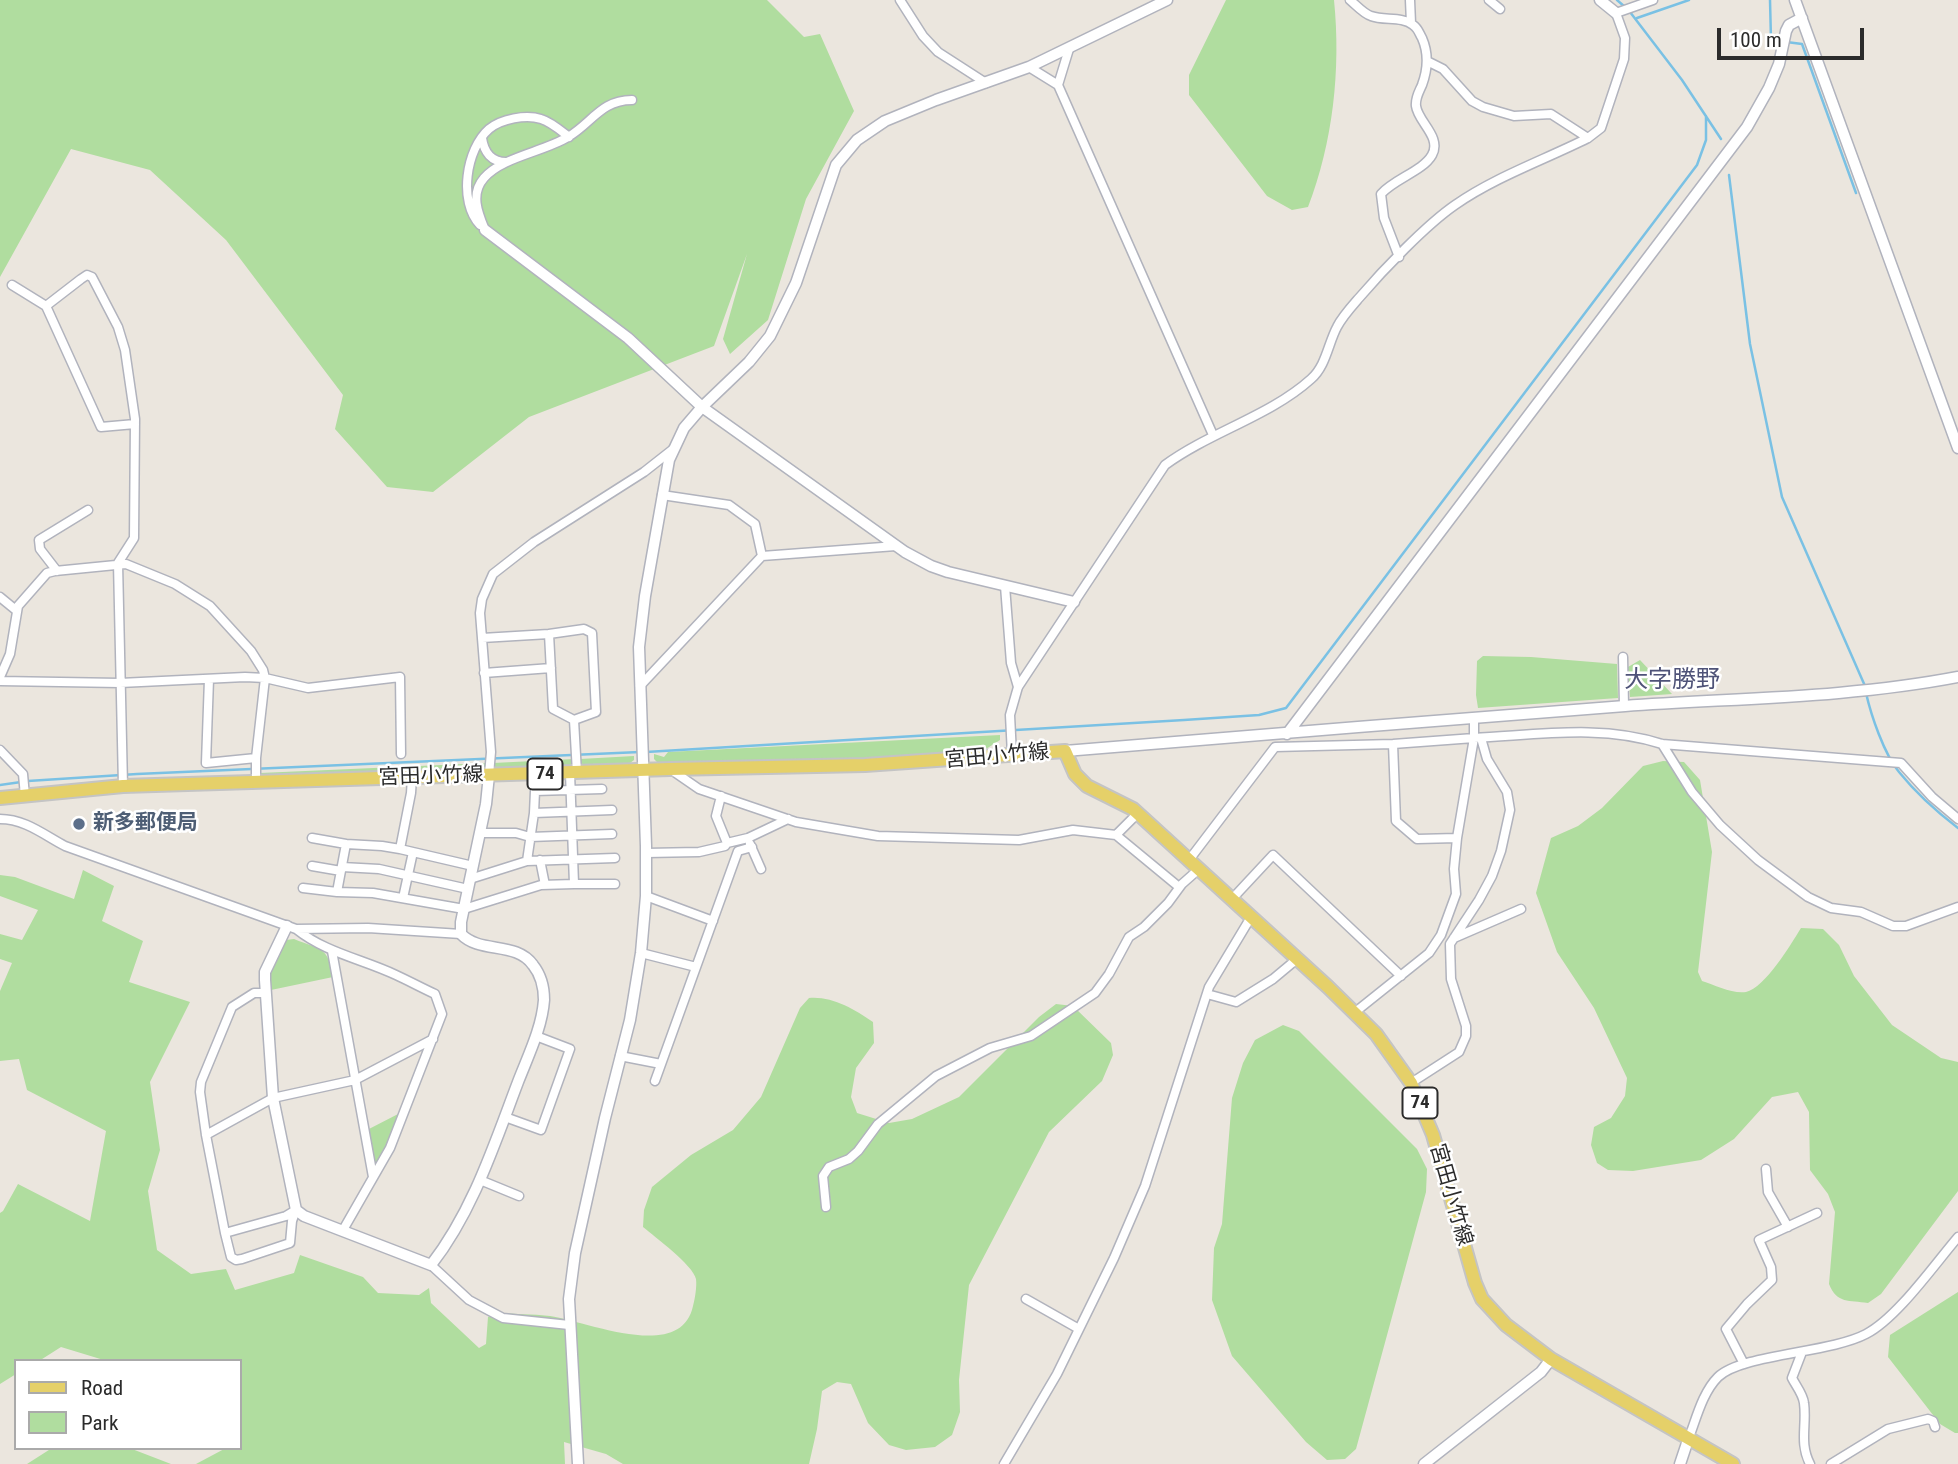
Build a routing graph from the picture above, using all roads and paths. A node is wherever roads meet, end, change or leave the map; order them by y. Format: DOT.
graph roads {
  1 [pos="900,0"];
  2 [pos="1167,0"];
  3 [pos="1350,0"];
  4 [pos="1410,0"];
  5 [pos="1489,0"];
  6 [pos="1600,0"];
  7 [pos="1653,0"];
  8 [pos="1795,0"];
  9 [pos="1500,9"];
  10 [pos="1619,13"];
  11 [pos="1802,18"];
  12 [pos="1411,23"];
  13 [pos="1069,49"];
  14 [pos="1427,61"];
  15 [pos="1029,67"];
  16 [pos="986,83"];
  17 [pos="1058,85"];
  18 [pos="632,100"];
  19 [pos="569,137"];
  20 [pos="482,138"];
  21 [pos="1587,138"];
  22 [pos="507,162"];
  23 [pos="485,230"];
  24 [pos="1399,257"];
  25 [pos="12,285"];
  26 [pos="46,306"];
  27 [pos="702,407"];
  28 [pos="135,424"];
  29 [pos="1213,435"];
  30 [pos="1958,449"];
  31 [pos="671,450"];
  32 [pos="662,495"];
  33 [pos="88,510"];
  34 [pos="896,546"];
  35 [pos="762,556"];
  36 [pos="118,563"];
  37 [pos="57,570"];
  38 [pos="1005,586"];
  39 [pos="0,597"];
  40 [pos="1074,601"];
  41 [pos="17,611"];
  42 [pos="549,634"];
  43 [pos="482,638"];
  44 [pos="1622,660"];
  45 [pos="551,668"];
  46 [pos="484,674"];
  47 [pos="1958,677"];
  48 [pos="265,678"];
  49 [pos="0,679"];
  50 [pos="209,679"];
  51 [pos="120,683"];
  52 [pos="639,687"];
  53 [pos="1018,687"];
  54 [pos="1624,706"];
  55 [pos="1474,719"];
  56 [pos="574,720"];
  57 [pos="1287,734"];
  58 [pos="1477,738"];
  59 [pos="1393,744"];
  60 [pos="1662,744"];
  61 [pos="0,750"];
  62 [pos="1065,751"];
  63 [pos="401,754"];
  64 [pos="1012,755"];
  65 [pos="256,760"];
  66 [pos="490,769"];
  67 [pos="670,769"];
  68 [pos="645,770"];
  69 [pos="574,773"];
  70 [pos="256,777"];
  71 [pos="412,778"];
  72 [pos="123,783"];
  73 [pos="602,789"];
  74 [pos="571,790"];
  75 [pos="25,796"];
  76 [pos="721,796"];
  77 [pos="0,799"];
  78 [pos="612,810"];
  79 [pos="572,812"];
  80 [pos="534,813"];
  81 [pos="1138,814"];
  82 [pos="0,819"];
  83 [pos="788,819"];
  84 [pos="1958,819"];
  85 [pos="480,833"];
  86 [pos="612,834"];
  87 [pos="572,835"];
  88 [pos="1116,835"];
  89 [pos="530,837"];
  90 [pos="312,838"];
  91 [pos="748,838"];
  92 [pos="1457,838"];
  93 [pos="727,843"];
  94 [pos="346,845"];
  95 [pos="752,847"];
  96 [pos="400,849"];
  97 [pos="412,852"];
  98 [pos="646,853"];
  99 [pos="615,858"];
  100 [pos="573,859"];
  101 [pos="540,860"];
  102 [pos="527,861"];
  103 [pos="1194,865"];
  104 [pos="312,866"];
  105 [pos="473,866"];
  106 [pos="341,869"];
  107 [pos="761,869"];
  108 [pos="407,876"];
  109 [pos="469,884"];
  110 [pos="574,884"];
  111 [pos="615,884"];
  112 [pos="545,885"];
  113 [pos="1179,887"];
  114 [pos="303,888"];
  115 [pos="337,892"];
  116 [pos="646,896"];
  117 [pos="403,898"];
  118 [pos="1232,899"];
  119 [pos="1958,907"];
  120 [pos="464,909"];
  121 [pos="1521,909"];
  122 [pos="1251,917"];
  123 [pos="713,920"];
  124 [pos="291,928"];
  125 [pos="461,934"];
  126 [pos="1452,938"];
  127 [pos="1438,942"];
  128 [pos="332,951"];
  129 [pos="641,953"];
  130 [pos="1297,959"];
  131 [pos="696,967"];
  132 [pos="1401,976"];
  133 [pos="265,993"];
  134 [pos="1207,995"];
  135 [pos="1354,1013"];
  136 [pos="536,1036"];
  137 [pos="433,1039"];
  138 [pos="620,1056"];
  139 [pos="661,1064"];
  140 [pos="355,1080"];
  141 [pos="655,1081"];
  142 [pos="1411,1083"];
  143 [pos="273,1098"];
  144 [pos="505,1118"];
  145 [pos="206,1135"];
  146 [pos="1766,1168"];
  147 [pos="373,1177"];
  148 [pos="480,1180"];
  149 [pos="519,1196"];
  150 [pos="826,1207"];
  151 [pos="296,1210"];
  152 [pos="1817,1213"];
  153 [pos="1788,1227"];
  154 [pos="343,1230"];
  155 [pos="225,1233"];
  156 [pos="1958,1239"];
  157 [pos="432,1265"];
  158 [pos="1026,1299"];
  159 [pos="569,1325"];
  160 [pos="1079,1329"];
  161 [pos="1802,1352"];
  162 [pos="1550,1359"];
  163 [pos="1744,1364"];
  164 [pos="1935,1426"];
  165 [pos="1688,1440"];
  166 [pos="578,1464"];
  167 [pos="1004,1464"];
  168 [pos="1424,1464"];
  169 [pos="1680,1464"];
  170 [pos="1732,1464"];
  171 [pos="1810,1464"];
  172 [pos="1831,1464"];
  1 -- 16 [label="street"];
  2 -- 13 [label="street"];
  3 -- 12 [label="street"];
  4 -- 12 [label="street"];
  5 -- 9 [label="street"];
  6 -- 10 [label="street"];
  7 -- 10 [label="street"];
  8 -- 11 [label="street"];
  10 -- 21 [label="street"];
  11 -- 30 [label="street"];
  11 -- 57 [label="street"];
  12 -- 14 [label="street"];
  13 -- 15 [label="street"];
  13 -- 17 [label="street"];
  14 -- 21 [label="street"];
  14 -- 24 [label="street"];
  15 -- 16 [label="street"];
  15 -- 17 [label="street"];
  16 -- 27 [label="street"];
  17 -- 29 [label="street"];
  18 -- 19 [label="street"];
  19 -- 20 [label="street"];
  19 -- 22 [label="street"];
  20 -- 22 [label="street"];
  20 -- 23 [label="street"];
  21 -- 24 [label="street"];
  22 -- 23 [label="street"];
  23 -- 27 [label="street"];
  24 -- 29 [label="street"];
  25 -- 26 [label="street"];
  26 -- 28 [label="street"];
  26 -- 28 [label="street"];
  27 -- 31 [label="street"];
  27 -- 34 [label="street"];
  28 -- 36 [label="street"];
  29 -- 40 [label="street"];
  31 -- 32 [label="street"];
  31 -- 43 [label="street"];
  32 -- 35 [label="street"];
  32 -- 52 [label="street"];
  33 -- 37 [label="street"];
  34 -- 35 [label="street"];
  34 -- 38 [label="street"];
  35 -- 52 [label="street"];
  36 -- 37 [label="street"];
  36 -- 48 [label="street"];
  36 -- 51 [label="street"];
  37 -- 41 [label="street"];
  38 -- 40 [label="street"];
  38 -- 53 [label="street"];
  39 -- 41 [label="street"];
  40 -- 53 [label="street"];
  41 -- 49 [label="street"];
  42 -- 43 [label="street"];
  42 -- 45 [label="street"];
  42 -- 56 [label="street"];
  43 -- 46 [label="street"];
  44 -- 54 [label="street"];
  45 -- 46 [label="street"];
  45 -- 56 [label="street"];
  46 -- 66 [label="street"];
  47 -- 54 [label="street"];
  48 -- 50 [label="street"];
  48 -- 63 [label="street"];
  48 -- 65 [label="street"];
  49 -- 51 [label="street"];
  50 -- 51 [label="street"];
  50 -- 65 [label="street"];
  51 -- 72 [label="street"];
  52 -- 68 [label="street"];
  53 -- 64 [label="street"];
  54 -- 55 [label="street"];
  55 -- 57 [label="street"];
  55 -- 58 [label="street"];
  56 -- 69 [label="street"];
  57 -- 62 [label="street"];
  58 -- 59 [label="street"];
  58 -- 60 [label="street"];
  58 -- 92 [label="street"];
  58 -- 126 [label="street"];
  59 -- 92 [label="street"];
  59 -- 103 [label="street"];
  60 -- 84 [label="street"];
  60 -- 119 [label="street"];
  61 -- 75 [label="street"];
  62 -- 64 [label="main road, 宮田小竹線 / 74"];
  62 -- 81 [label="main road, 宮田小竹線 / 74"];
  64 -- 67 [label="main road, 宮田小竹線 / 74"];
  65 -- 70 [label="street"];
  66 -- 69 [label="main road, 宮田小竹線 / 74"];
  66 -- 71 [label="main road, 宮田小竹線 / 74"];
  66 -- 85 [label="street"];
  67 -- 68 [label="main road, 宮田小竹線 / 74"];
  67 -- 76 [label="street"];
  68 -- 69 [label="main road, 宮田小竹線 / 74"];
  68 -- 98 [label="street"];
  69 -- 74 [label="street"];
  70 -- 71 [label="main road, 宮田小竹線 / 74"];
  70 -- 72 [label="main road, 宮田小竹線 / 74"];
  71 -- 96 [label="street"];
  72 -- 75 [label="main road, 宮田小竹線 / 74"];
  73 -- 74 [label="street"];
  74 -- 79 [label="street"];
  74 -- 80 [label="street"];
  75 -- 77 [label="main road, 宮田小竹線 / 74"];
  76 -- 83 [label="street"];
  76 -- 93 [label="street"];
  78 -- 79 [label="street"];
  79 -- 80 [label="street"];
  79 -- 87 [label="street"];
  80 -- 89 [label="street"];
  81 -- 88 [label="street"];
  81 -- 103 [label="main road, 宮田小竹線 / 74"];
  82 -- 124 [label="street"];
  83 -- 88 [label="street"];
  83 -- 91 [label="street"];
  85 -- 89 [label="street"];
  85 -- 105 [label="street"];
  86 -- 87 [label="street"];
  87 -- 89 [label="street"];
  87 -- 100 [label="street"];
  88 -- 113 [label="street"];
  89 -- 102 [label="street"];
  90 -- 94 [label="street"];
  91 -- 93 [label="street"];
  91 -- 95 [label="street"];
  92 -- 127 [label="street"];
  93 -- 98 [label="street"];
  94 -- 96 [label="street"];
  94 -- 106 [label="street"];
  95 -- 107 [label="street"];
  95 -- 123 [label="street"];
  96 -- 97 [label="street"];
  97 -- 105 [label="street"];
  97 -- 108 [label="street"];
  98 -- 116 [label="street"];
  99 -- 100 [label="street"];
  100 -- 101 [label="street"];
  100 -- 110 [label="street"];
  101 -- 102 [label="street"];
  101 -- 112 [label="street"];
  102 -- 109 [label="street"];
  103 -- 113 [label="street"];
  103 -- 118 [label="main road, 宮田小竹線 / 74"];
  104 -- 106 [label="street"];
  105 -- 109 [label="street"];
  106 -- 108 [label="street"];
  106 -- 115 [label="street"];
  108 -- 109 [label="street"];
  108 -- 117 [label="street"];
  109 -- 120 [label="street"];
  110 -- 111 [label="street"];
  110 -- 112 [label="street"];
  112 -- 120 [label="street"];
  113 -- 150 [label="street"];
  114 -- 115 [label="street"];
  115 -- 117 [label="street"];
  116 -- 123 [label="street"];
  116 -- 129 [label="street"];
  117 -- 120 [label="street"];
  118 -- 122 [label="main road, 宮田小竹線 / 74"];
  118 -- 132 [label="street"];
  120 -- 125 [label="street"];
  121 -- 126 [label="street"];
  122 -- 130 [label="main road, 宮田小竹線 / 74"];
  122 -- 134 [label="street"];
  123 -- 131 [label="street"];
  124 -- 125 [label="street"];
  124 -- 128 [label="street"];
  124 -- 133 [label="street"];
  125 -- 136 [label="street"];
  126 -- 127 [label="street"];
  126 -- 142 [label="street"];
  127 -- 132 [label="street"];
  128 -- 137 [label="street"];
  128 -- 140 [label="street"];
  129 -- 131 [label="street"];
  129 -- 138 [label="street"];
  130 -- 134 [label="street"];
  130 -- 135 [label="main road, 宮田小竹線 / 74"];
  131 -- 139 [label="street"];
  132 -- 135 [label="street"];
  133 -- 143 [label="street"];
  133 -- 145 [label="street"];
  134 -- 160 [label="street"];
  135 -- 142 [label="main road, 宮田小竹線 / 74"];
  136 -- 144 [label="street"];
  136 -- 144 [label="street"];
  137 -- 140 [label="street"];
  137 -- 147 [label="street"];
  138 -- 139 [label="street"];
  138 -- 159 [label="street"];
  139 -- 141 [label="street"];
  140 -- 143 [label="street"];
  140 -- 147 [label="street"];
  142 -- 162 [label="main road, 宮田小竹線 / 74"];
  143 -- 145 [label="street"];
  143 -- 151 [label="street"];
  144 -- 148 [label="street"];
  145 -- 155 [label="street"];
  146 -- 153 [label="street"];
  147 -- 154 [label="street"];
  148 -- 149 [label="street"];
  148 -- 157 [label="street"];
  151 -- 154 [label="street"];
  151 -- 155 [label="street"];
  151 -- 155 [label="street"];
  152 -- 153 [label="street"];
  153 -- 163 [label="street"];
  154 -- 157 [label="street"];
  156 -- 161 [label="street"];
  157 -- 159 [label="street"];
  158 -- 160 [label="street"];
  159 -- 166 [label="street"];
  160 -- 167 [label="street"];
  161 -- 163 [label="street"];
  161 -- 171 [label="street"];
  162 -- 165 [label="main road, 宮田小竹線 / 74"];
  162 -- 168 [label="street"];
  163 -- 165 [label="street"];
  164 -- 172 [label="street"];
  165 -- 169 [label="street"];
  165 -- 170 [label="main road, 宮田小竹線 / 74"];
}
